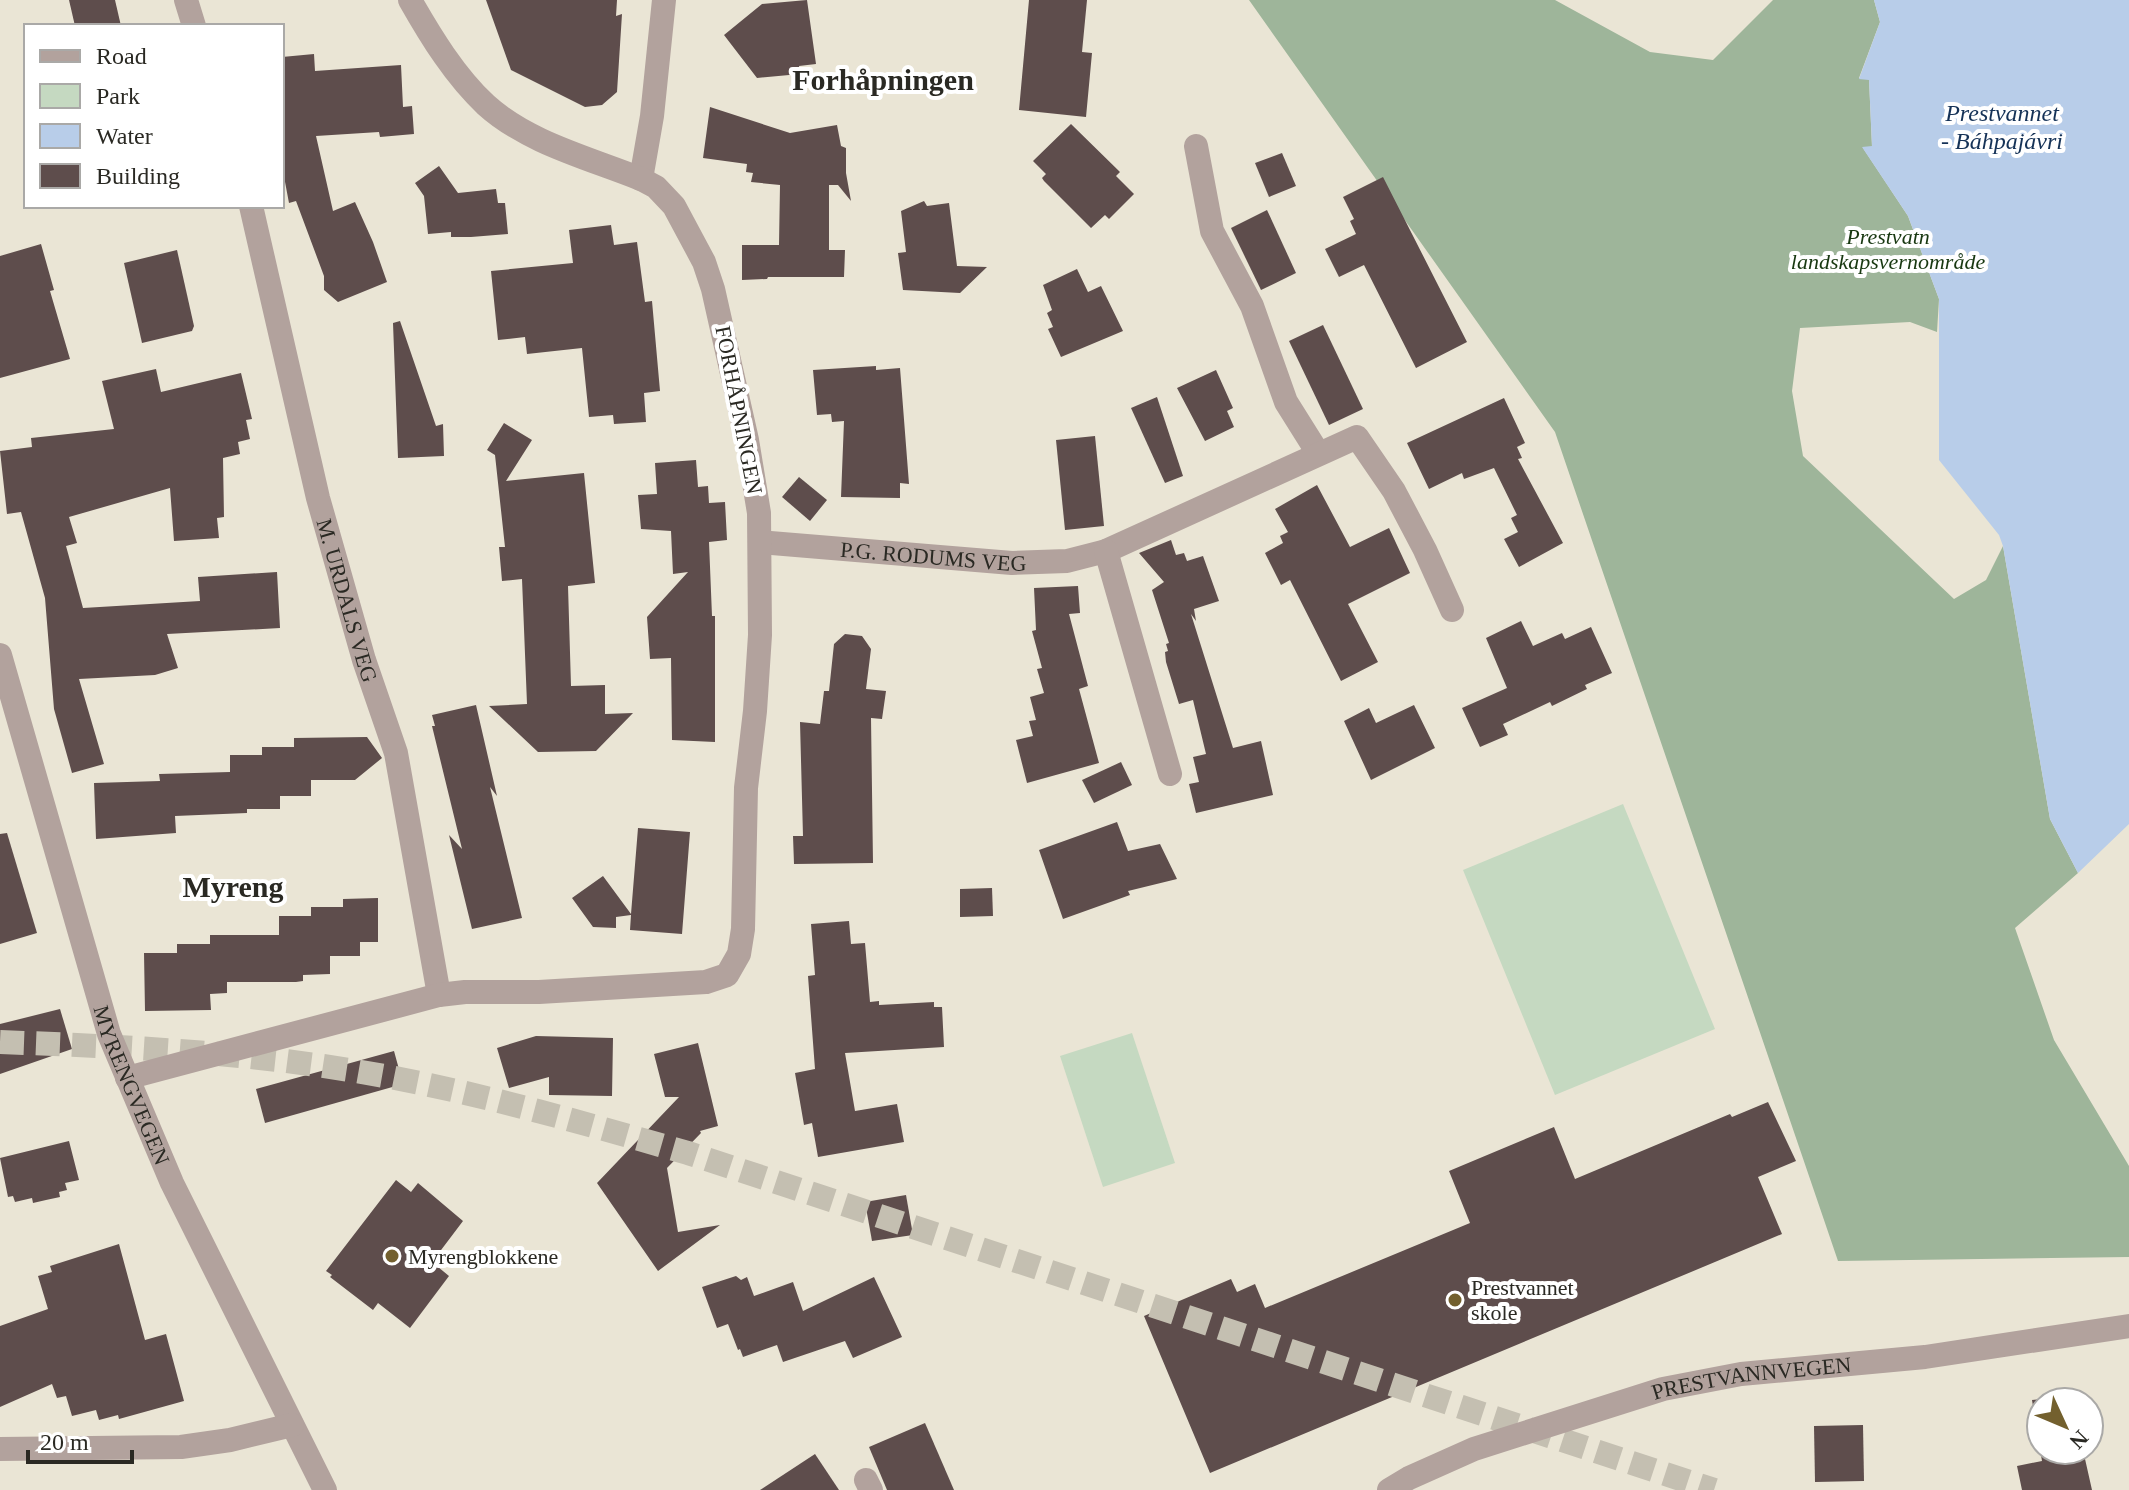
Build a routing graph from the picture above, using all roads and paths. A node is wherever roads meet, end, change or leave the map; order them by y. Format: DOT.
graph roads {
  1 [pos="186,0"];
  2 [pos="410,0"];
  3 [pos="664,0"];
  4 [pos="193,24"];
  5 [pos="1196,146"];
  6 [pos="641,179"];
  7 [pos="251,208"];
  8 [pos="1318,453"];
  9 [pos="760,542"];
  10 [pos="1106,551"];
  11 [pos="1452,610"];
  12 [pos="0,655"];
  13 [pos="1170,774"];
  14 [pos="439,995"];
  15 [pos="127,1078"];
  16 [pos="2129,1326"];
  17 [pos="292,1425"];
  18 [pos="0,1449"];
  19 [pos="325,1490"];
  20 [pos="1389,1490"];
  1 -- 4 [label="street"];
  2 -- 6 [label="street, FORHÅPNINGEN"];
  3 -- 6 [label="street"];
  5 -- 8 [label="street"];
  6 -- 9 [label="street, FORHÅPNINGEN"];
  7 -- 14 [label="street, M. URDALS VEG"];
  8 -- 10 [label="street, P.G. RODUMS VEG"];
  8 -- 11 [label="street, P.G. RODUMS VEG"];
  9 -- 10 [label="street, P.G. RODUMS VEG"];
  9 -- 14 [label="street, FORHÅPNINGEN"];
  10 -- 13 [label="street"];
  12 -- 15 [label="street, MYRENGVEGEN"];
  14 -- 15 [label="street"];
  15 -- 17 [label="street, MYRENGVEGEN"];
  16 -- 20 [label="street, PRESTVANNVEGEN"];
  17 -- 18 [label="street"];
  17 -- 19 [label="street, MYRENGVEGEN"];
}
